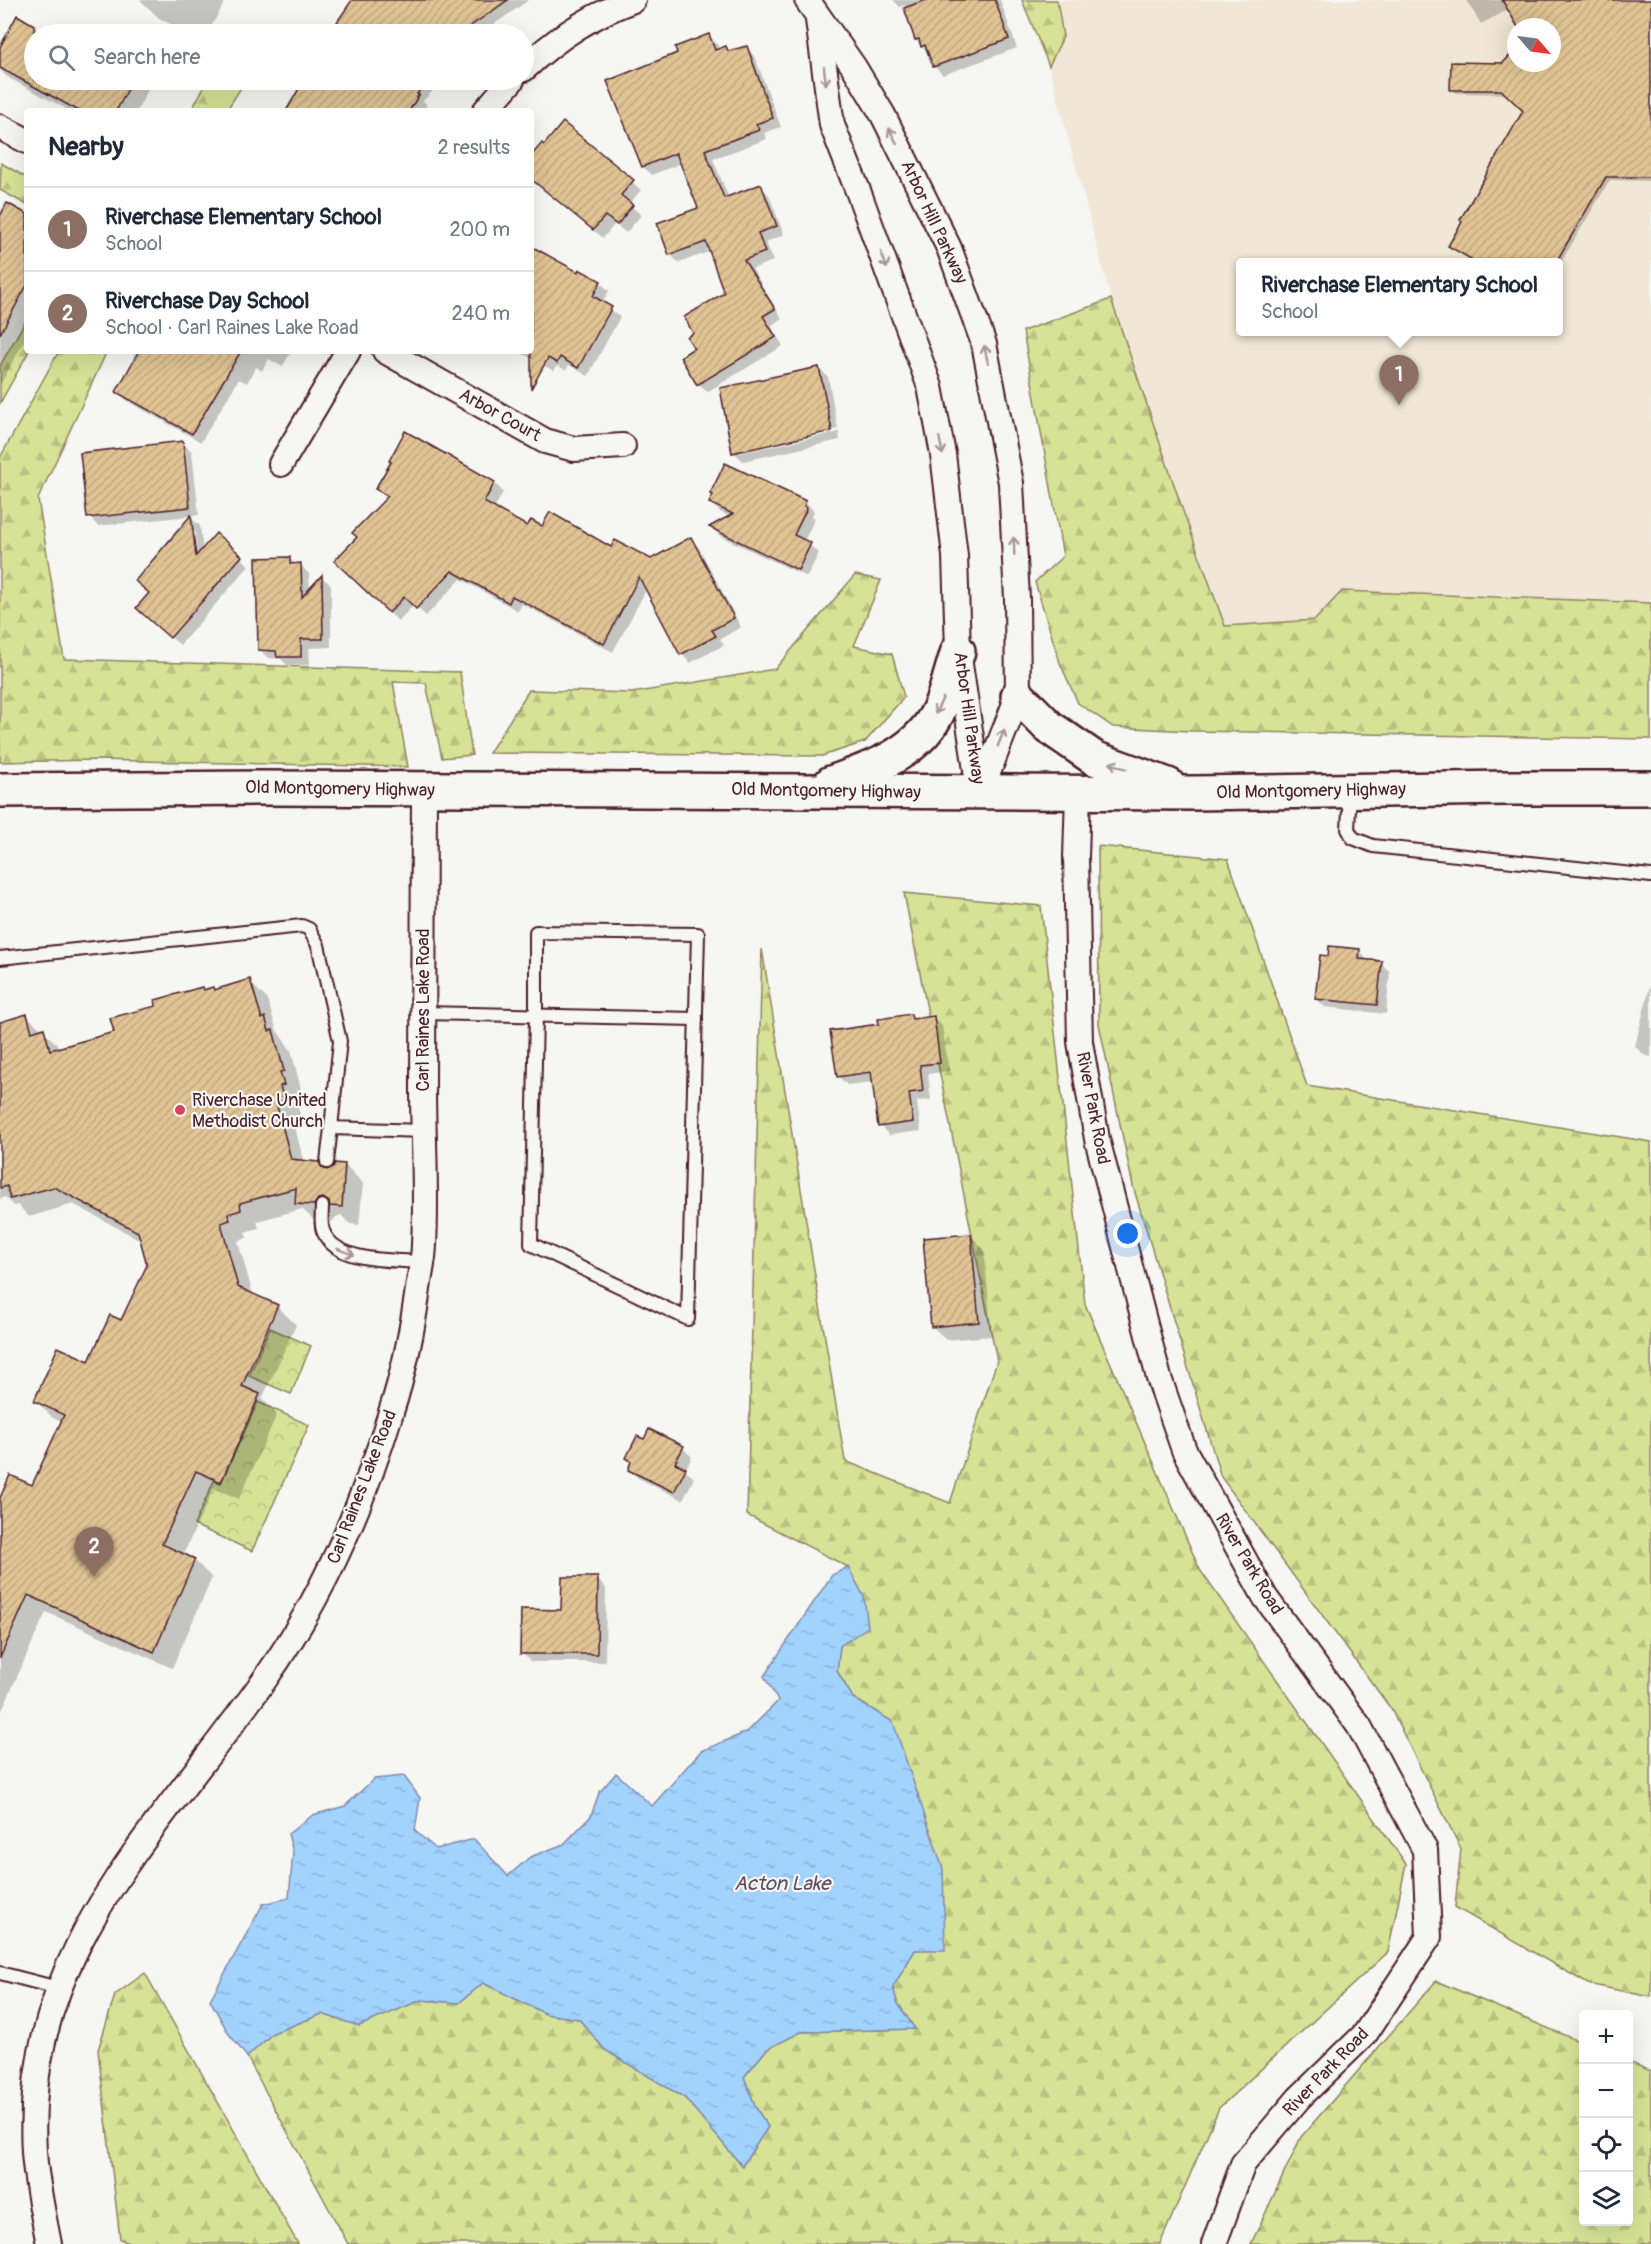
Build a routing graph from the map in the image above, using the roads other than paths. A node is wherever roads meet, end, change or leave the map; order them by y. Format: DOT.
graph roads {
  1 [pos="633,0"];
  2 [pos="813,9"];
  3 [pos="534,59"];
  4 [pos="503,90"];
  5 [pos="488,108"];
  6 [pos="0,127"];
  7 [pos="24,139"];
  8 [pos="346,354"];
  9 [pos="391,354"];
  10 [pos="623,446"];
  11 [pos="281,464"];
  12 [pos="958,651"];
  13 [pos="1018,696"];
  14 [pos="1651,788"];
  15 [pos="0,790"];
  16 [pos="424,790"];
  17 [pos="1350,790"];
  18 [pos="810,791"];
  19 [pos="980,793"];
  20 [pos="1078,793"];
  21 [pos="1192,793"];
  22 [pos="1651,876"];
  23 [pos="0,958"];
  24 [pos="423,1013"];
  25 [pos="536,1016"];
  26 [pos="696,1019"];
  27 [pos="331,1128"];
  28 [pos="423,1131"];
  29 [pos="327,1162"];
  30 [pos="322,1206"];
  31 [pos="422,1262"];
  32 [pos="0,1973"];
  33 [pos="58,1988"];
  34 [pos="49,2244"];
  35 [pos="1214,2244"];
  1 -- 3 [label="street"];
  2 -- 12 [label="street, Arbor Hill Parkway, one-way"];
  13 -- 2 [label="street, Arbor Hill Parkway, one-way"];
  4 -- 5 [label="street"];
  6 -- 7 [label="street"];
  8 -- 11 [label="street"];
  9 -- 10 [label="street, Arbor Court"];
  12 -- 18 [label="street, one-way"];
  12 -- 19 [label="street, Arbor Hill Parkway"];
  19 -- 13 [label="street, Arbor Hill Parkway, one-way"];
  21 -- 13 [label="street, one-way"];
  14 -- 17 [label="street, Old Montgomery Highway"];
  15 -- 16 [label="street, Old Montgomery Highway"];
  16 -- 18 [label="street, Old Montgomery Highway"];
  16 -- 24 [label="street, Carl Raines Lake Road"];
  17 -- 21 [label="street, Old Montgomery Highway"];
  17 -- 22 [label="lane"];
  18 -- 19 [label="street, Old Montgomery Highway"];
  19 -- 20 [label="street, Old Montgomery Highway"];
  20 -- 21 [label="street, Old Montgomery Highway"];
  20 -- 35 [label="street, River Park Road"];
  23 -- 27 [label="lane"];
  24 -- 25 [label="lane"];
  24 -- 28 [label="street, Carl Raines Lake Road"];
  25 -- 26 [label="lane"];
  25 -- 26 [label="lane"];
  25 -- 26 [label="lane"];
  27 -- 28 [label="lane"];
  27 -- 29 [label="lane"];
  28 -- 31 [label="street, Carl Raines Lake Road"];
  30 -- 31 [label="lane, one-way"];
  31 -- 33 [label="street, Carl Raines Lake Road"];
  32 -- 33 [label="lane"];
  33 -- 34 [label="street, Carl Raines Lake Road"];
}
